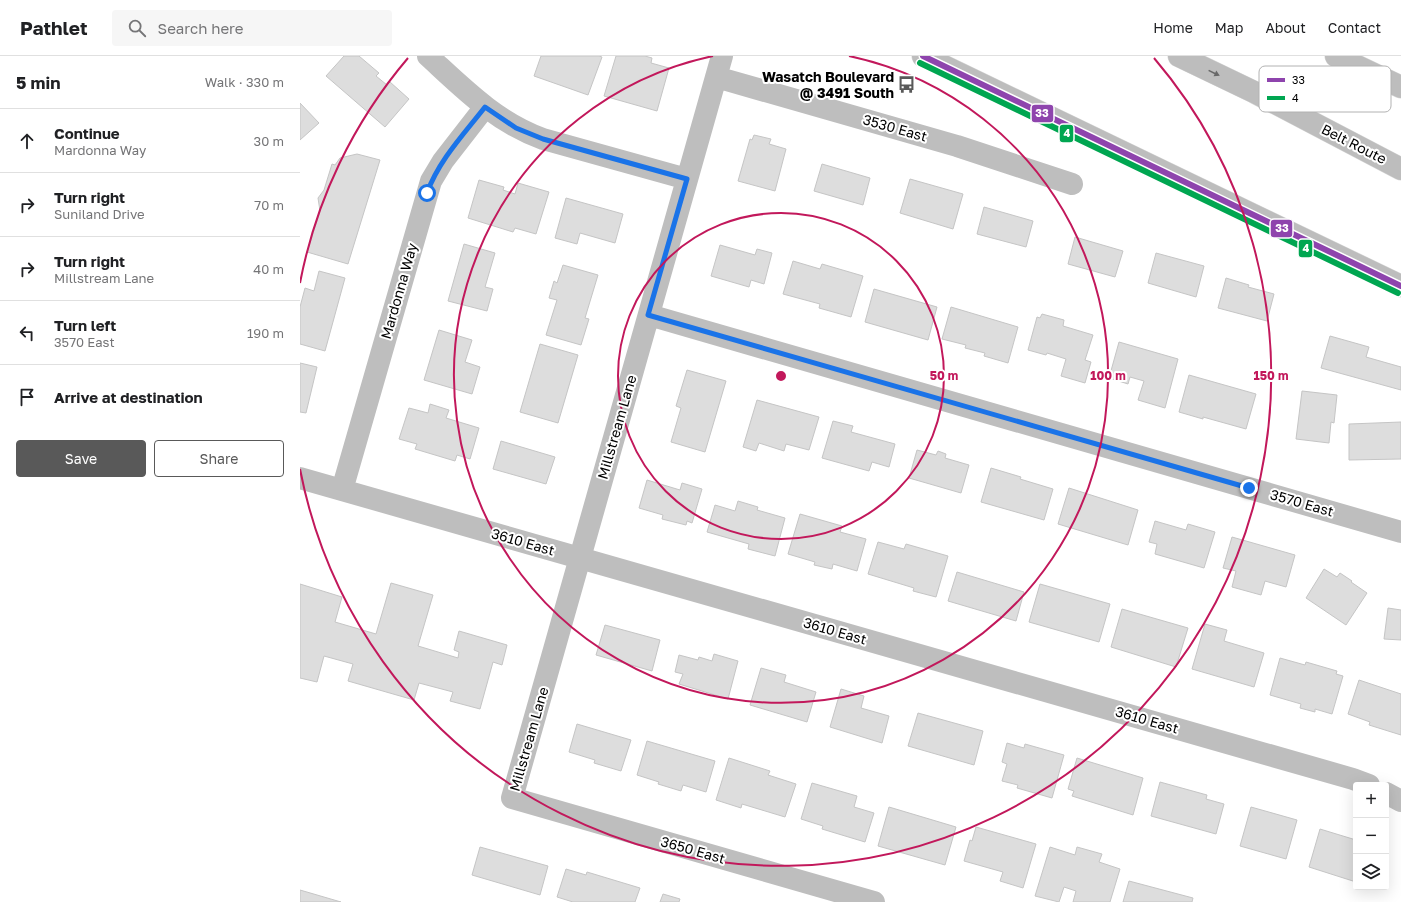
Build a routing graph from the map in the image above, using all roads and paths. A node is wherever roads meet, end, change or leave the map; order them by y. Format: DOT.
graph roads {
  1 [pos="428,56"];
  2 [pos="722,56"];
  3 [pos="923,56"];
  4 [pos="1179,56"];
  5 [pos="1336,56"];
  6 [pos="1357,66"];
  7 [pos="716,77"];
  8 [pos="1391,82"];
  9 [pos="1401,87"];
  10 [pos="1259,95"];
  11 [pos="485,107"];
  12 [pos="1293,112"];
  13 [pos="1401,168"];
  14 [pos="687,179"];
  15 [pos="1072,184"];
  16 [pos="1401,286"];
  17 [pos="648,315"];
  18 [pos="300,478"];
  19 [pos="342,490"];
  20 [pos="1401,532"];
  21 [pos="580,558"];
  22 [pos="1361,782"];
  23 [pos="1389,795"];
  24 [pos="512,798"];
  25 [pos="1401,801"];
  26 [pos="874,902"];
  1 -- 11 [label="street"];
  2 -- 7 [label="street, Millstream Lane"];
  3 -- 16 [label="main road"];
  4 -- 10 [label="main road, Belt Route, one-way"];
  5 -- 6 [label="main road"];
  7 -- 14 [label="street, Millstream Lane"];
  7 -- 15 [label="street, 3530 East"];
  8 -- 9 [label="main road"];
  11 -- 14 [label="street"];
  11 -- 19 [label="street, Mardonna Way"];
  12 -- 13 [label="main road, Belt Route, one-way"];
  14 -- 17 [label="street, Millstream Lane"];
  17 -- 20 [label="street, 3570 East"];
  17 -- 21 [label="street, Millstream Lane"];
  18 -- 19 [label="street, 3610 East"];
  19 -- 21 [label="street, 3610 East"];
  21 -- 22 [label="street, 3610 East"];
  21 -- 24 [label="street, Millstream Lane"];
  23 -- 25 [label="street"];
  24 -- 26 [label="street, 3650 East"];
}
